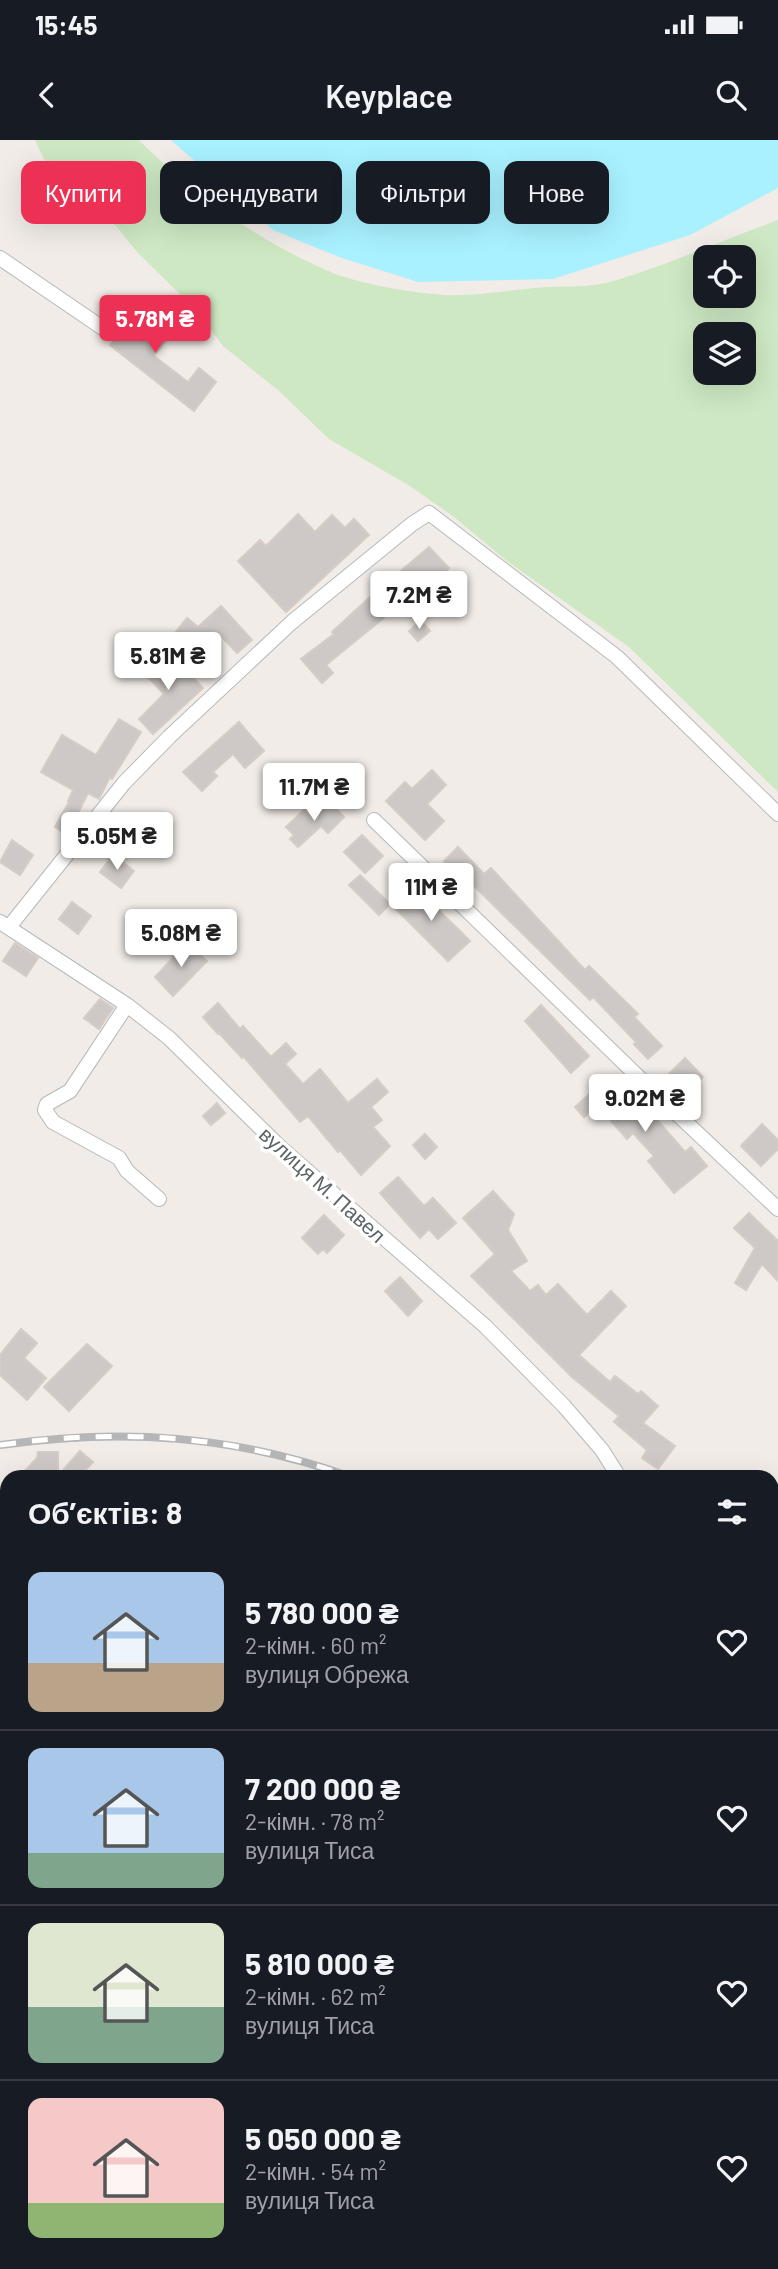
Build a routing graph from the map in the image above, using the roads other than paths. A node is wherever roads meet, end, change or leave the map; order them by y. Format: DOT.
graph roads {
  1 [pos="0,258"];
  2 [pos="107,331"];
  3 [pos="778,814"];
  4 [pos="374,820"];
  5 [pos="4,925"];
  6 [pos="127,1005"];
  7 [pos="159,1199"];
  8 [pos="778,1209"];
  9 [pos="615,1470"];
  1 -- 2 [label="street"];
  3 -- 5 [label="street"];
  4 -- 8 [label="street"];
  5 -- 6 [label="street, вулиця М. Павел"];
  6 -- 7 [label="street"];
  6 -- 9 [label="street, вулиця М. Павел"];
}
